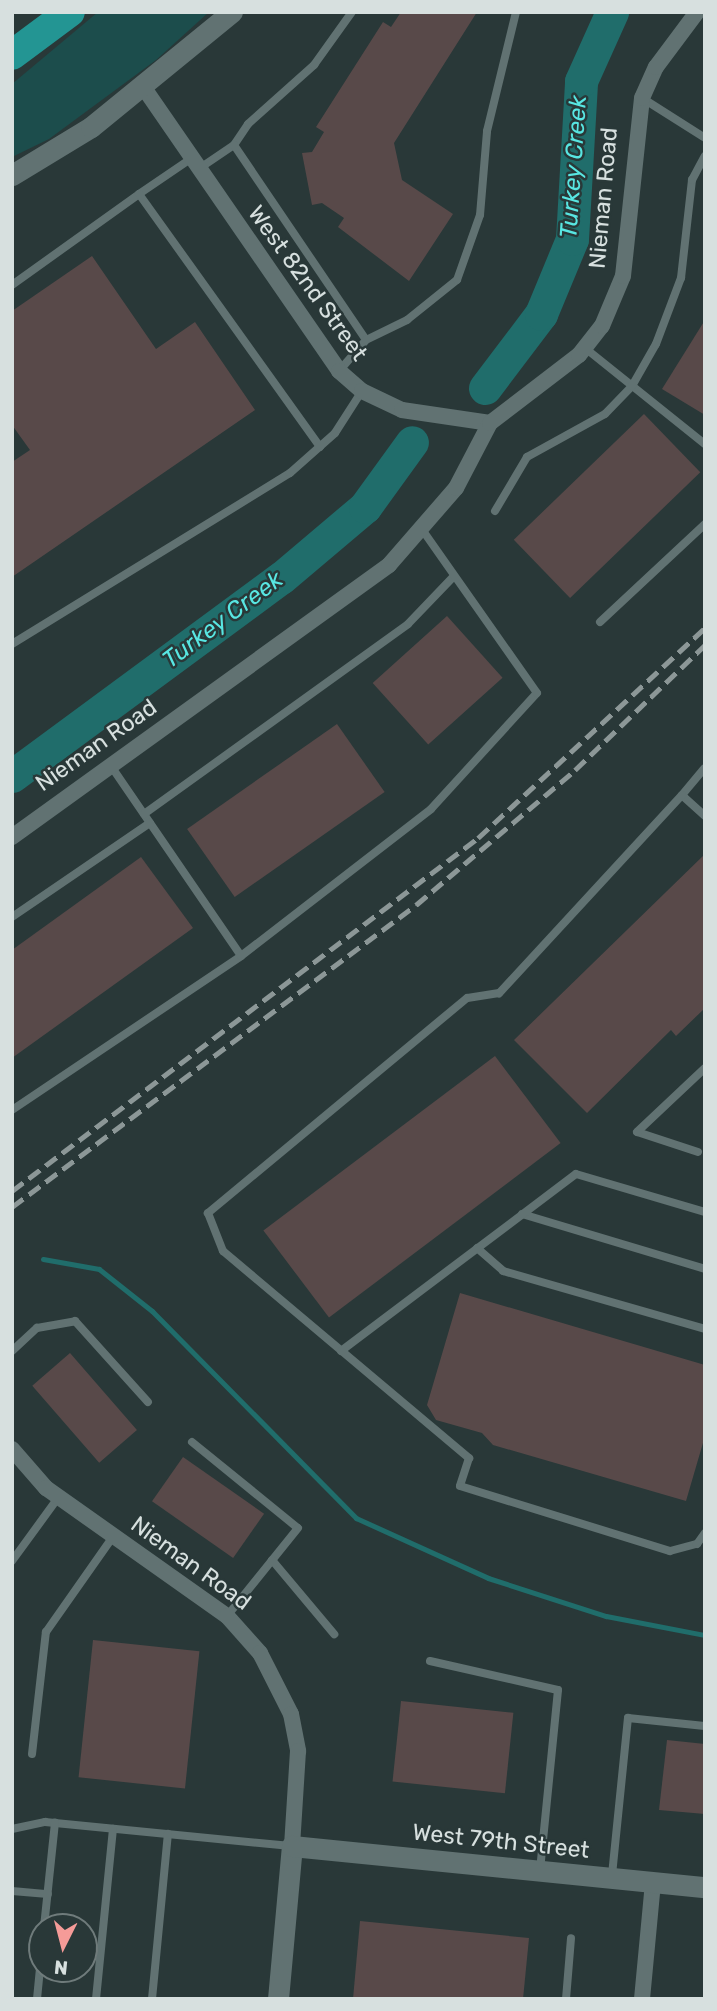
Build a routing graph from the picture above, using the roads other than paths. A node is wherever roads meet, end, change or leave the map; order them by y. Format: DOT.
graph roads {
  1 [pos="70,12"];
  2 [pos="232,12"];
  3 [pos="352,12"];
  4 [pos="516,12"];
  5 [pos="697,12"];
  6 [pos="12,55"];
  7 [pos="144,88"];
  8 [pos="642,98"];
  9 [pos="705,138"];
  10 [pos="234,145"];
  11 [pos="705,156"];
  12 [pos="196,163"];
  13 [pos="12,176"];
  14 [pos="139,194"];
  15 [pos="12,285"];
  16 [pos="366,340"];
  17 [pos="585,348"];
  18 [pos="339,371"];
  19 [pos="632,386"];
  20 [pos="362,391"];
  21 [pos="490,423"];
  22 [pos="705,444"];
  23 [pos="320,447"];
  24 [pos="495,511"];
  25 [pos="705,524"];
  26 [pos="423,531"];
  27 [pos="454,576"];
  28 [pos="600,622"];
  29 [pos="12,645"];
  30 [pos="111,766"];
  31 [pos="705,768"];
  32 [pos="682,795"];
  33 [pos="144,814"];
  34 [pos="705,816"];
  35 [pos="150,823"];
  36 [pos="12,837"];
  37 [pos="12,917"];
  38 [pos="241,956"];
  39 [pos="705,1068"];
  40 [pos="12,1110"];
  41 [pos="703,1151"];
  42 [pos="705,1212"];
  43 [pos="522,1214"];
  44 [pos="477,1248"];
  45 [pos="705,1269"];
  46 [pos="705,1329"];
  47 [pos="12,1351"];
  48 [pos="341,1351"];
  49 [pos="148,1402"];
  50 [pos="192,1442"];
  51 [pos="12,1449"];
  52 [pos="58,1498"];
  53 [pos="705,1533"];
  54 [pos="112,1538"];
  55 [pos="272,1560"];
  56 [pos="12,1561"];
  57 [pos="227,1616"];
  58 [pos="334,1634"];
  59 [pos="430,1661"];
  60 [pos="705,1726"];
  61 [pos="32,1754"];
  62 [pos="55,1823"];
  63 [pos="12,1829"];
  64 [pos="113,1829"];
  65 [pos="168,1834"];
  66 [pos="292,1846"];
  67 [pos="539,1871"];
  68 [pos="612,1878"];
  69 [pos="653,1882"];
  70 [pos="705,1888"];
  71 [pos="12,1891"];
  72 [pos="48,1894"];
  73 [pos="46,1913"];
  74 [pos="571,1938"];
  75 [pos="96,1999"];
  76 [pos="152,1999"];
  77 [pos="278,1999"];
  78 [pos="566,1999"];
  79 [pos="642,1999"];
  1 -- 6 [label="highway"];
  2 -- 7 [label="street"];
  3 -- 10 [label="lane"];
  4 -- 16 [label="lane"];
  5 -- 8 [label="street, Nieman Road"];
  7 -- 12 [label="street, West 82nd Street"];
  7 -- 13 [label="street"];
  8 -- 9 [label="lane"];
  8 -- 17 [label="street, Nieman Road"];
  10 -- 12 [label="lane"];
  10 -- 16 [label="lane"];
  11 -- 19 [label="lane"];
  12 -- 14 [label="lane"];
  12 -- 18 [label="street, West 82nd Street"];
  14 -- 15 [label="lane"];
  14 -- 23 [label="lane"];
  16 -- 18 [label="lane"];
  17 -- 19 [label="lane"];
  17 -- 21 [label="street, Nieman Road"];
  18 -- 20 [label="street, West 82nd Street"];
  19 -- 22 [label="lane"];
  19 -- 24 [label="lane"];
  20 -- 21 [label="street, West 82nd Street"];
  20 -- 23 [label="lane"];
  21 -- 26 [label="street, Nieman Road"];
  23 -- 29 [label="lane"];
  25 -- 28 [label="lane"];
  26 -- 27 [label="lane"];
  26 -- 30 [label="street, Nieman Road"];
  27 -- 33 [label="lane"];
  27 -- 38 [label="lane"];
  30 -- 33 [label="lane"];
  30 -- 36 [label="street, Nieman Road"];
  31 -- 32 [label="lane"];
  32 -- 34 [label="lane"];
  32 -- 48 [label="lane"];
  33 -- 35 [label="lane"];
  35 -- 37 [label="lane"];
  35 -- 38 [label="lane"];
  38 -- 40 [label="lane"];
  39 -- 41 [label="lane"];
  42 -- 43 [label="lane"];
  43 -- 44 [label="lane"];
  43 -- 45 [label="lane"];
  44 -- 46 [label="lane"];
  44 -- 48 [label="lane"];
  47 -- 49 [label="lane"];
  48 -- 53 [label="lane"];
  50 -- 55 [label="lane"];
  51 -- 52 [label="street, Nieman Road"];
  52 -- 54 [label="street, Nieman Road"];
  52 -- 56 [label="lane"];
  54 -- 57 [label="street, Nieman Road"];
  54 -- 61 [label="lane"];
  55 -- 57 [label="lane"];
  55 -- 58 [label="lane"];
  57 -- 66 [label="street, Nieman Road"];
  59 -- 67 [label="lane"];
  60 -- 68 [label="lane"];
  62 -- 63 [label="lane"];
  62 -- 64 [label="lane"];
  62 -- 72 [label="lane"];
  64 -- 65 [label="lane"];
  64 -- 75 [label="lane"];
  65 -- 66 [label="lane"];
  65 -- 76 [label="lane"];
  66 -- 67 [label="street, West 79th Street"];
  66 -- 77 [label="street, Nieman Road"];
  67 -- 68 [label="street, West 79th Street"];
  68 -- 69 [label="street, West 79th Street"];
  69 -- 70 [label="street, West 79th Street"];
  69 -- 79 [label="street"];
  71 -- 72 [label="lane"];
  72 -- 73 [label="lane"];
  74 -- 78 [label="lane"];
}
